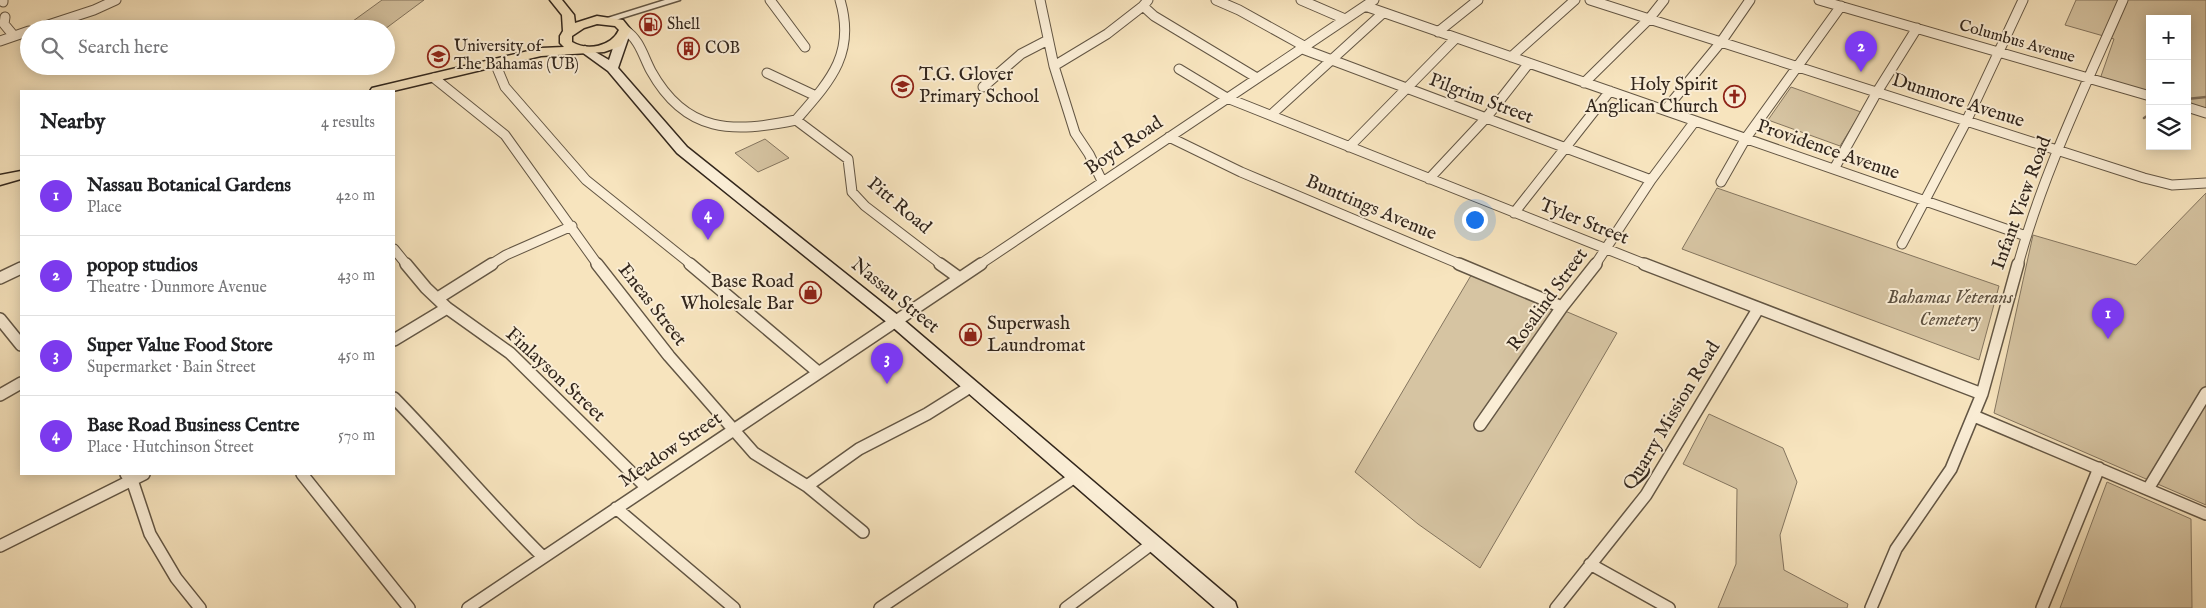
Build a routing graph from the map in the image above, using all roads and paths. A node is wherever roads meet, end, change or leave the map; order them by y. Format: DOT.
graph roads {
  1 [pos="116,0"];
  2 [pos="556,0"];
  3 [pos="675,0"];
  4 [pos="770,0"];
  5 [pos="840,0"];
  6 [pos="1040,0"];
  7 [pos="1216,0"];
  8 [pos="1301,0"];
  9 [pos="1374,0"];
  10 [pos="1478,0"];
  11 [pos="1575,0"];
  12 [pos="1590,0"];
  13 [pos="1664,0"];
  14 [pos="1750,0"];
  15 [pos="1819,0"];
  16 [pos="2023,0"];
  17 [pos="2123,0"];
  18 [pos="1145,3"];
  19 [pos="1365,6"];
  20 [pos="1840,6"];
  21 [pos="637,12"];
  22 [pos="1383,13"];
  23 [pos="568,15"];
  24 [pos="5,17"];
  25 [pos="1345,19"];
  26 [pos="1649,19"];
  27 [pos="63,20"];
  28 [pos="606,20"];
  29 [pos="588,22"];
  30 [pos="1917,28"];
  31 [pos="623,30"];
  32 [pos="1438,32"];
  33 [pos="20,34"];
  34 [pos="14,36"];
  35 [pos="567,36"];
  36 [pos="1456,38"];
  37 [pos="1048,40"];
  38 [pos="0,41"];
  39 [pos="1721,42"];
  40 [pos="805,47"];
  41 [pos="1302,47"];
  42 [pos="583,50"];
  43 [pos="541,52"];
  44 [pos="2000,52"];
  45 [pos="1511,57"];
  46 [pos="1332,60"];
  47 [pos="495,63"];
  48 [pos="1529,64"];
  49 [pos="1054,66"];
  50 [pos="1797,67"];
  51 [pos="612,68"];
  52 [pos="1178,70"];
  53 [pos="767,73"];
  54 [pos="434,78"];
  55 [pos="1257,78"];
  56 [pos="2088,78"];
  57 [pos="1584,82"];
  58 [pos="982,87"];
  59 [pos="1405,88"];
  60 [pos="381,90"];
  61 [pos="1610,91"];
  62 [pos="1877,92"];
  63 [pos="2146,95"];
  64 [pos="816,96"];
  65 [pos="1227,98"];
  66 [pos="2191,108"];
  67 [pos="1665,110"];
  68 [pos="2206,113"];
  69 [pos="1271,115"];
  70 [pos="1486,118"];
  71 [pos="796,120"];
  72 [pos="1966,120"];
  73 [pos="1696,121"];
  74 [pos="1169,137"];
  75 [pos="1746,138"];
  76 [pos="1349,147"];
  77 [pos="1566,148"];
  78 [pos="2058,150"];
  79 [pos="1834,169"];
  80 [pos="20,175"];
  81 [pos="1429,179"];
  82 [pos="0,180"];
  83 [pos="1651,180"];
  84 [pos="1102,181"];
  85 [pos="1721,182"];
  86 [pos="2204,185"];
  87 [pos="1926,201"];
  88 [pos="1514,213"];
  89 [pos="572,226"];
  90 [pos="2026,236"];
  91 [pos="1902,244"];
  92 [pos="395,250"];
  93 [pos="1606,250"];
  94 [pos="20,268"];
  95 [pos="958,277"];
  96 [pos="0,278"];
  97 [pos="438,298"];
  98 [pos="448,308"];
  99 [pos="1562,308"];
  100 [pos="1758,309"];
  101 [pos="0,319"];
  102 [pos="894,320"];
  103 [pos="395,339"];
  104 [pos="20,344"];
  105 [pos="818,372"];
  106 [pos="20,384"];
  107 [pos="970,386"];
  108 [pos="2206,392"];
  109 [pos="1982,394"];
  110 [pos="0,395"];
  111 [pos="395,399"];
  112 [pos="1974,416"];
  113 [pos="1480,425"];
  114 [pos="732,430"];
  115 [pos="2099,468"];
  116 [pos="303,475"];
  117 [pos="129,477"];
  118 [pos="1075,477"];
  119 [pos="807,486"];
  120 [pos="646,487"];
  121 [pos="2148,489"];
  122 [pos="616,508"];
  123 [pos="2206,514"];
  124 [pos="863,532"];
  125 [pos="1153,543"];
  126 [pos="0,546"];
  127 [pos="543,557"];
  128 [pos="1590,564"];
  129 [pos="200,608"];
  130 [pos="409,608"];
  131 [pos="468,608"];
  132 [pos="734,608"];
  133 [pos="880,608"];
  134 [pos="1066,608"];
  135 [pos="1228,608"];
  136 [pos="1556,608"];
  137 [pos="1669,608"];
  138 [pos="1871,608"];
  139 [pos="2042,608"];
  1 -- 27 [label="street"];
  2 -- 23 [label="main road"];
  3 -- 21 [label="street"];
  4 -- 40 [label="street"];
  5 -- 64 [label="street"];
  6 -- 37 [label="street"];
  7 -- 41 [label="street, Pilgrim Street"];
  8 -- 25 [label="street"];
  9 -- 19 [label="street, Boyd Road"];
  10 -- 32 [label="street"];
  11 -- 45 [label="street"];
  12 -- 26 [label="street, Dunmore Avenue"];
  13 -- 26 [label="street"];
  14 -- 39 [label="street"];
  15 -- 20 [label="street, Columbus Avenue"];
  16 -- 44 [label="street"];
  17 -- 56 [label="street, Infant View Road"];
  18 -- 49 [label="street"];
  18 -- 55 [label="street"];
  19 -- 22 [label="street, Providence Avenue"];
  19 -- 25 [label="street, Boyd Road"];
  20 -- 30 [label="street, Columbus Avenue"];
  20 -- 50 [label="street"];
  21 -- 28 [label="street"];
  21 -- 31 [label="street"];
  22 -- 32 [label="street, Providence Avenue"];
  22 -- 46 [label="street"];
  23 -- 29 [label="main road"];
  23 -- 35 [label="main road"];
  24 -- 34 [label="street"];
  25 -- 41 [label="street, Boyd Road"];
  26 -- 39 [label="street, Dunmore Avenue"];
  26 -- 57 [label="street"];
  28 -- 29 [label="main road"];
  28 -- 31 [label="main road"];
  29 -- 35 [label="main road"];
  30 -- 44 [label="street, Columbus Avenue"];
  30 -- 62 [label="street"];
  31 -- 42 [label="main road"];
  31 -- 51 [label="main road"];
  31 -- 71 [label="street"];
  32 -- 36 [label="street, Providence Avenue"];
  33 -- 34 [label="street"];
  34 -- 38 [label="street"];
  35 -- 42 [label="main road"];
  35 -- 43 [label="main road"];
  36 -- 45 [label="street, Providence Avenue"];
  36 -- 59 [label="street"];
  37 -- 49 [label="street"];
  37 -- 58 [label="street"];
  39 -- 50 [label="street, Dunmore Avenue"];
  39 -- 67 [label="street"];
  41 -- 46 [label="street, Pilgrim Street"];
  41 -- 55 [label="street, Boyd Road"];
  42 -- 43 [label="main road"];
  42 -- 51 [label="main road, Nassau Street"];
  43 -- 47 [label="main road"];
  44 -- 56 [label="street, Columbus Avenue"];
  44 -- 72 [label="street"];
  45 -- 48 [label="street, Providence Avenue"];
  46 -- 59 [label="street, Pilgrim Street"];
  46 -- 69 [label="street"];
  47 -- 54 [label="main road"];
  47 -- 105 [label="street"];
  48 -- 57 [label="street, Providence Avenue"];
  48 -- 70 [label="street"];
  49 -- 84 [label="street"];
  50 -- 62 [label="street, Dunmore Avenue"];
  50 -- 75 [label="street"];
  51 -- 102 [label="main road, Nassau Street"];
  52 -- 65 [label="street, Tyler Street"];
  53 -- 64 [label="street"];
  54 -- 60 [label="main road"];
  54 -- 89 [label="street, Eneas Street"];
  55 -- 65 [label="street, Boyd Road"];
  56 -- 63 [label="street, Columbus Avenue"];
  56 -- 78 [label="street, Infant View Road"];
  57 -- 61 [label="street, Providence Avenue"];
  59 -- 70 [label="street, Pilgrim Street"];
  59 -- 76 [label="street"];
  61 -- 67 [label="street, Providence Avenue"];
  61 -- 77 [label="street"];
  62 -- 72 [label="street, Dunmore Avenue"];
  62 -- 79 [label="street"];
  64 -- 71 [label="street"];
  65 -- 69 [label="street, Tyler Street"];
  65 -- 74 [label="street, Boyd Road"];
  66 -- 68 [label="street"];
  67 -- 73 [label="street, Providence Avenue"];
  69 -- 76 [label="street, Tyler Street"];
  70 -- 77 [label="street, Pilgrim Street"];
  70 -- 81 [label="street"];
  71 -- 95 [label="street, Pitt Road"];
  72 -- 78 [label="street, Dunmore Avenue"];
  72 -- 87 [label="street"];
  73 -- 75 [label="street, Providence Avenue"];
  73 -- 83 [label="street, Rosalind Street"];
  74 -- 84 [label="street, Boyd Road"];
  74 -- 99 [label="street, Bunttings Avenue"];
  75 -- 79 [label="street, Providence Avenue"];
  75 -- 85 [label="street"];
  76 -- 81 [label="street, Tyler Street"];
  77 -- 83 [label="street, Pilgrim Street"];
  77 -- 88 [label="street"];
  78 -- 86 [label="street, Dunmore Avenue"];
  78 -- 90 [label="street, Infant View Road"];
  79 -- 87 [label="street, Providence Avenue"];
  80 -- 82 [label="main road"];
  81 -- 88 [label="street, Tyler Street"];
  83 -- 93 [label="street, Rosalind Street"];
  84 -- 95 [label="street, Boyd Road"];
  87 -- 90 [label="street, Providence Avenue"];
  87 -- 91 [label="street"];
  88 -- 93 [label="street, Tyler Street"];
  89 -- 97 [label="street"];
  89 -- 114 [label="street, Eneas Street"];
  90 -- 109 [label="street, Infant View Road"];
  92 -- 97 [label="street, Finlayson Street"];
  93 -- 99 [label="street, Rosalind Street"];
  93 -- 100 [label="street, Tyler Street"];
  94 -- 96 [label="street"];
  95 -- 102 [label="street, Boyd Road"];
  97 -- 98 [label="street, Finlayson Street"];
  98 -- 103 [label="street"];
  98 -- 120 [label="street, Finlayson Street"];
  99 -- 113 [label="street, Rosalind Street"];
  100 -- 109 [label="street, Tyler Street"];
  100 -- 128 [label="street, Quarry Mission Road"];
  101 -- 104 [label="street"];
  102 -- 105 [label="street, Meadow Street"];
  102 -- 107 [label="main road, Nassau Street"];
  105 -- 114 [label="street, Meadow Street"];
  106 -- 110 [label="street"];
  107 -- 118 [label="main road, Nassau Street"];
  107 -- 119 [label="street"];
  108 -- 121 [label="street"];
  109 -- 112 [label="street, Infant View Road"];
  111 -- 127 [label="street"];
  112 -- 115 [label="street"];
  112 -- 138 [label="street, Infant View Road"];
  114 -- 119 [label="street, Eneas Street"];
  114 -- 120 [label="street, Meadow Street"];
  115 -- 121 [label="street"];
  115 -- 139 [label="street"];
  116 -- 130 [label="street"];
  117 -- 126 [label="street"];
  117 -- 129 [label="street"];
  118 -- 125 [label="main road, Nassau Street"];
  118 -- 133 [label="street"];
  119 -- 124 [label="street, Eneas Street"];
  120 -- 122 [label="street, Meadow Street"];
  121 -- 123 [label="street"];
  122 -- 127 [label="street, Meadow Street"];
  122 -- 132 [label="street"];
  125 -- 134 [label="street"];
  125 -- 135 [label="main road, Nassau Street"];
  127 -- 131 [label="street, Meadow Street"];
  128 -- 136 [label="street, Quarry Mission Road"];
  128 -- 137 [label="street"];
}
